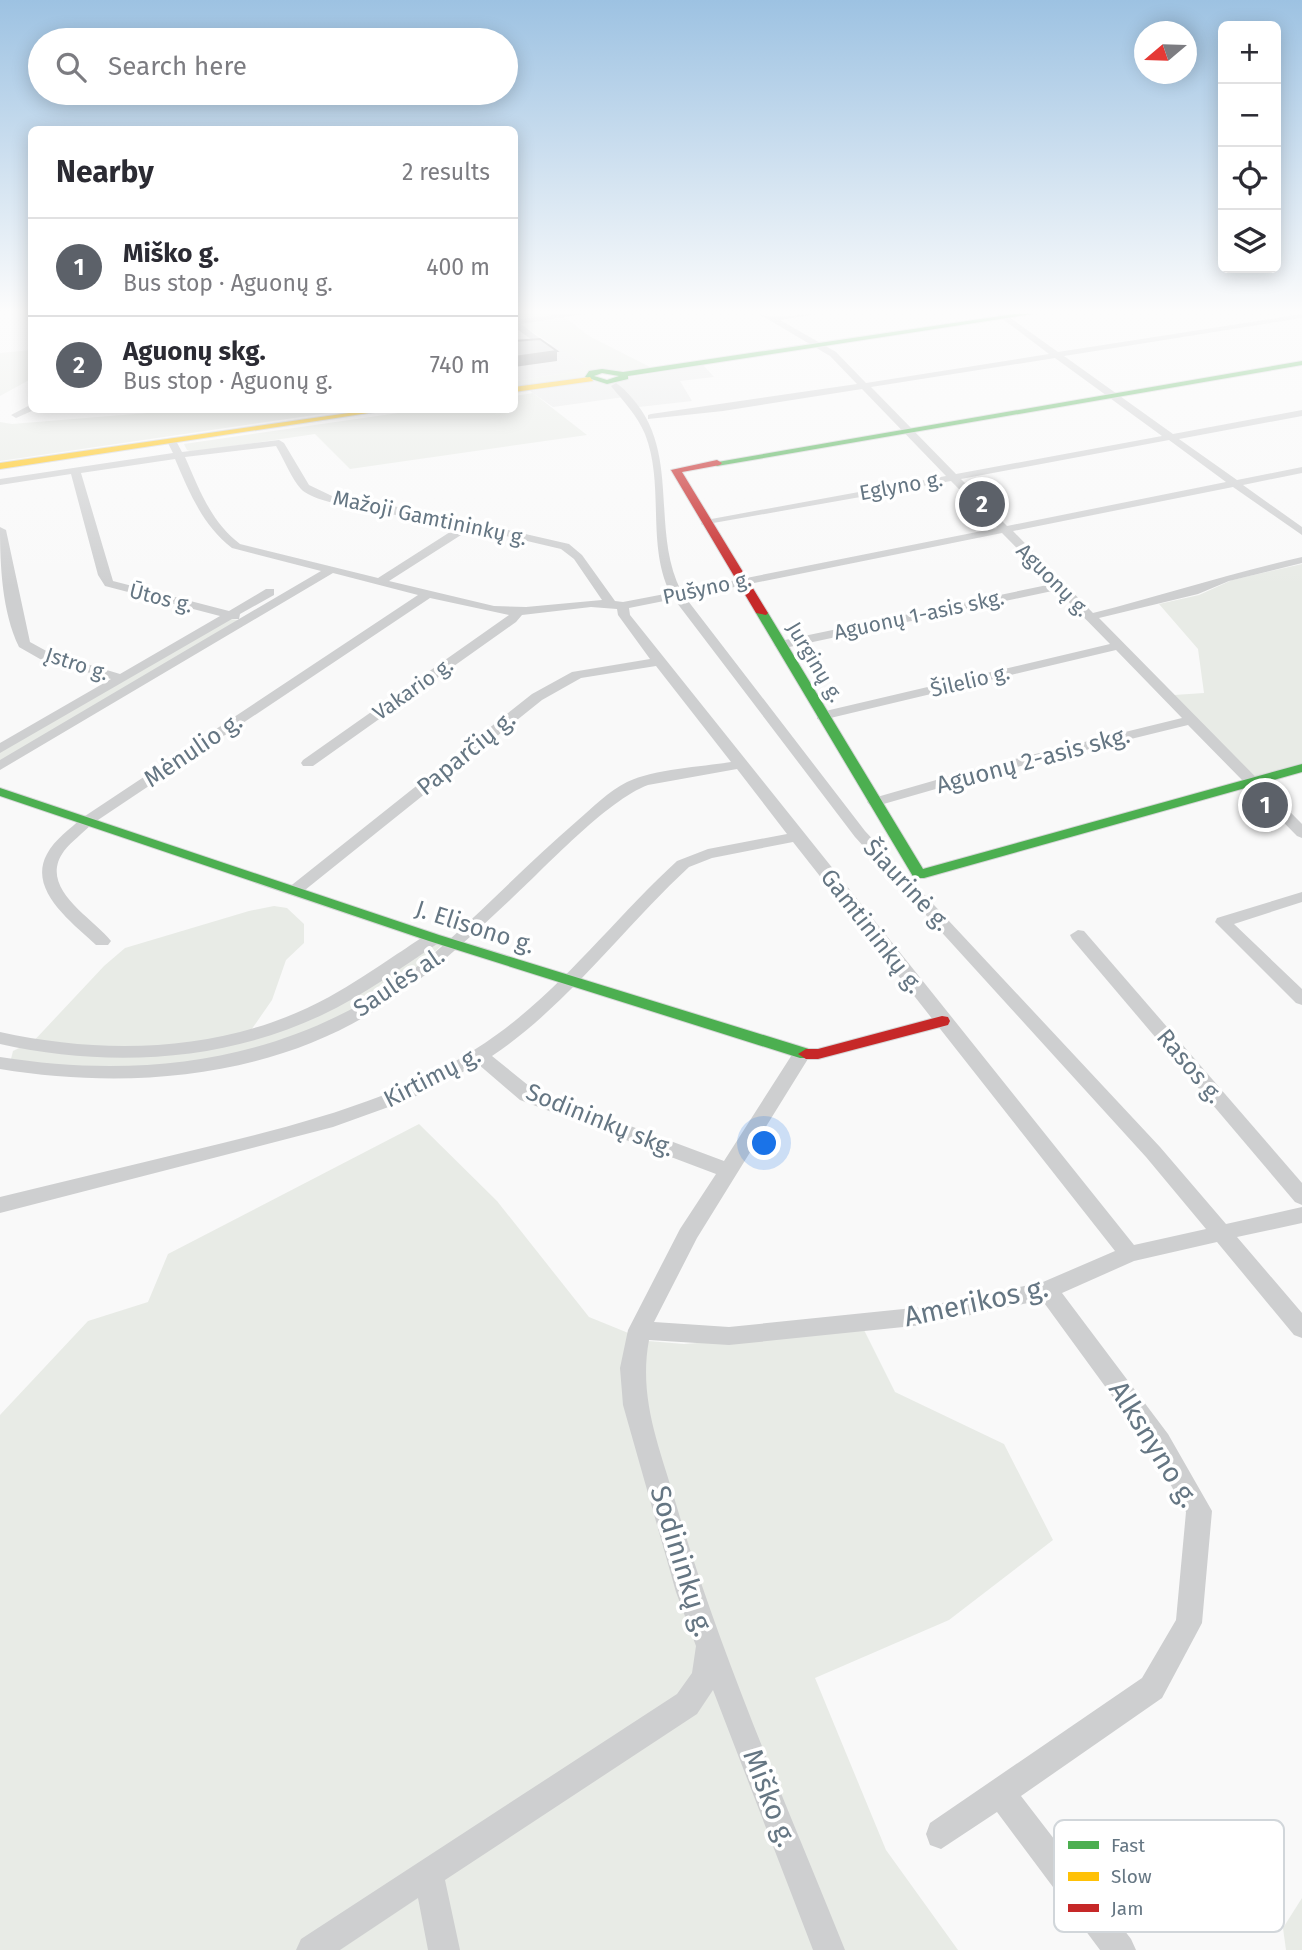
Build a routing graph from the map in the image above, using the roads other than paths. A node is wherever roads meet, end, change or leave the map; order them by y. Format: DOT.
graph roads {
  1 [pos="635,405"];
  2 [pos="733,405"];
  3 [pos="883,405"];
  4 [pos="1061,405"];
  5 [pos="1127,405"];
  6 [pos="28,409"];
  7 [pos="368,413"];
  8 [pos="1302,413"];
  9 [pos="16,415"];
  10 [pos="651,417"];
  11 [pos="908,431"];
  12 [pos="1172,437"];
  13 [pos="176,448"];
  14 [pos="0,466"];
  15 [pos="1302,470"];
  16 [pos="75,471"];
  17 [pos="951,477"];
  18 [pos="0,482"];
  19 [pos="1233,483"];
  20 [pos="706,523"];
  21 [pos="469,525"];
  22 [pos="1002,529"];
  23 [pos="0,530"];
  24 [pos="1302,532"];
  25 [pos="1302,560"];
  26 [pos="316,567"];
  27 [pos="330,570"];
  28 [pos="379,582"];
  29 [pos="743,582"];
  30 [pos="1059,586"];
  31 [pos="427,594"];
  32 [pos="676,595"];
  33 [pos="616,605"];
  34 [pos="517,613"];
  35 [pos="229,615"];
  36 [pos="1090,617"];
  37 [pos="247,619"];
  38 [pos="780,645"];
  39 [pos="1118,646"];
  40 [pos="659,662"];
  41 [pos="121,678"];
  42 [pos="822,716"];
  43 [pos="1191,720"];
  44 [pos="0,749"];
  45 [pos="308,763"];
  46 [pos="743,764"];
  47 [pos="0,766"];
  48 [pos="1302,768"];
  49 [pos="1253,782"];
  50 [pos="0,792"];
  51 [pos="875,802"];
  52 [pos="87,821"];
  53 [pos="1302,833"];
  54 [pos="799,836"];
  55 [pos="294,891"];
  56 [pos="1302,897"];
  57 [pos="1078,935"];
  58 [pos="434,938"];
  59 [pos="102,941"];
  60 [pos="454,944"];
  61 [pos="571,981"];
  62 [pos="1302,999"];
  63 [pos="942,1021"];
  64 [pos="7,1040"];
  65 [pos="802,1054"];
  66 [pos="479,1055"];
  67 [pos="0,1056"];
  68 [pos="0,1063"];
  69 [pos="730,1171"];
  70 [pos="1302,1197"];
  71 [pos="0,1205"];
  72 [pos="1302,1215"];
  73 [pos="1223,1231"];
  74 [pos="1129,1254"];
  75 [pos="1046,1290"];
  76 [pos="1302,1329"];
  77 [pos="639,1330"];
  78 [pos="710,1646"];
  79 [pos="1001,1793"];
  80 [pos="941,1834"];
  81 [pos="1054,1863"];
  82 [pos="429,1875"];
  83 [pos="1106,1932"];
  84 [pos="312,1950"];
  85 [pos="444,1950"];
  86 [pos="829,1950"];
  87 [pos="1120,1950"];
  1 -- 32 [label="street, Šiaurinė g."];
  2 -- 10 [label="street"];
  3 -- 11 [label="street, Aguonų g."];
  4 -- 11 [label="main road"];
  5 -- 12 [label="street"];
  6 -- 9 [label="street"];
  7 -- 13 [label="main road"];
  8 -- 12 [label="street, Eglyno g."];
  11 -- 17 [label="street, Aguonų g."];
  11 -- 20 [label="main road, Jurginų g."];
  12 -- 17 [label="street, Eglyno g."];
  12 -- 19 [label="street"];
  13 -- 14 [label="main road"];
  13 -- 16 [label="street, Mažoji Gamtininkų g."];
  13 -- 21 [label="street, Mažoji Gamtininkų g."];
  13 -- 26 [label="street, Pušyno g."];
  15 -- 19 [label="street, Pušyno g."];
  16 -- 18 [label="street, Mažoji Gamtininkų g."];
  16 -- 35 [label="street, Ūtos g."];
  17 -- 20 [label="street, Eglyno g."];
  17 -- 22 [label="street, Aguonų g."];
  19 -- 22 [label="street, Pušyno g."];
  19 -- 24 [label="street"];
  20 -- 29 [label="main road, Jurginų g."];
  21 -- 28 [label="street"];
  21 -- 33 [label="street, Mažoji Gamtininkų g."];
  22 -- 29 [label="street, Pušyno g."];
  22 -- 30 [label="street, Aguonų g."];
  23 -- 41 [label="street, Įstro g."];
  25 -- 36 [label="street"];
  26 -- 27 [label="street, Pušyno g."];
  26 -- 35 [label="street"];
  27 -- 28 [label="street, Pušyno g."];
  27 -- 37 [label="street"];
  28 -- 31 [label="street, Pušyno g."];
  29 -- 32 [label="street, Pušyno g."];
  29 -- 38 [label="main road, Jurginų g."];
  30 -- 36 [label="street, Aguonų g."];
  30 -- 38 [label="street, Aguonų 1-asis skg."];
  31 -- 34 [label="street, Pušyno g."];
  31 -- 52 [label="street, Mėnulio g."];
  32 -- 33 [label="street, Pušyno g."];
  32 -- 73 [label="street, Šiaurinė g."];
  33 -- 34 [label="street, Pušyno g."];
  33 -- 40 [label="street, Gamtininkų g."];
  34 -- 45 [label="street, Vakario g."];
  35 -- 37 [label="street, Ūtos g."];
  35 -- 41 [label="street"];
  36 -- 39 [label="street, Aguonų g."];
  37 -- 47 [label="street"];
  38 -- 42 [label="main road, Jurginų g."];
  39 -- 42 [label="street, Šilelio g."];
  39 -- 43 [label="street, Aguonų g."];
  40 -- 46 [label="street, Gamtininkų g."];
  40 -- 55 [label="street, Paparčių g."];
  41 -- 44 [label="street"];
  42 -- 51 [label="main road, Jurginų g."];
  43 -- 49 [label="street, Aguonų g."];
  43 -- 51 [label="street, Aguonų 2-asis skg."];
  46 -- 54 [label="street, Gamtininkų g."];
  46 -- 60 [label="street, Saulės al."];
  48 -- 49 [label="main road"];
  49 -- 51 [label="main road, Jurginų g."];
  49 -- 53 [label="street, Aguonų g."];
  50 -- 52 [label="main road, J. Elisono g."];
  52 -- 55 [label="main road, J. Elisono g."];
  52 -- 59 [label="street, Mėnulio g."];
  54 -- 61 [label="street, Kirtimų g."];
  54 -- 63 [label="street, Gamtininkų g."];
  55 -- 58 [label="main road, J. Elisono g."];
  56 -- 62 [label="street"];
  57 -- 70 [label="street, Rasos g."];
  58 -- 60 [label="main road, J. Elisono g."];
  58 -- 64 [label="street, Saulės al."];
  60 -- 61 [label="main road, J. Elisono g."];
  60 -- 68 [label="street, Saulės al."];
  61 -- 65 [label="main road, J. Elisono g."];
  61 -- 66 [label="street, Kirtimų g."];
  63 -- 65 [label="main road, J. Elisono g."];
  63 -- 74 [label="street, Gamtininkų g."];
  64 -- 67 [label="street"];
  65 -- 69 [label="street, Sodininkų g."];
  66 -- 69 [label="street, Sodininkų skg."];
  66 -- 71 [label="street, Kirtimų g."];
  69 -- 77 [label="street, Sodininkų g."];
  72 -- 73 [label="street, Amerikos g."];
  73 -- 74 [label="street, Amerikos g."];
  73 -- 76 [label="street, Šiaurinė g."];
  74 -- 75 [label="street, Amerikos g."];
  75 -- 77 [label="street, Amerikos g."];
  75 -- 79 [label="street, Alksnyno g."];
  77 -- 78 [label="street, Sodininkų g."];
  78 -- 82 [label="street, Sodininkų g."];
  78 -- 86 [label="street, Miško g."];
  79 -- 80 [label="street, Alksnyno g."];
  79 -- 81 [label="street"];
  82 -- 84 [label="street, Sodininkų g."];
  82 -- 85 [label="street"];
  83 -- 87 [label="street"];
}
